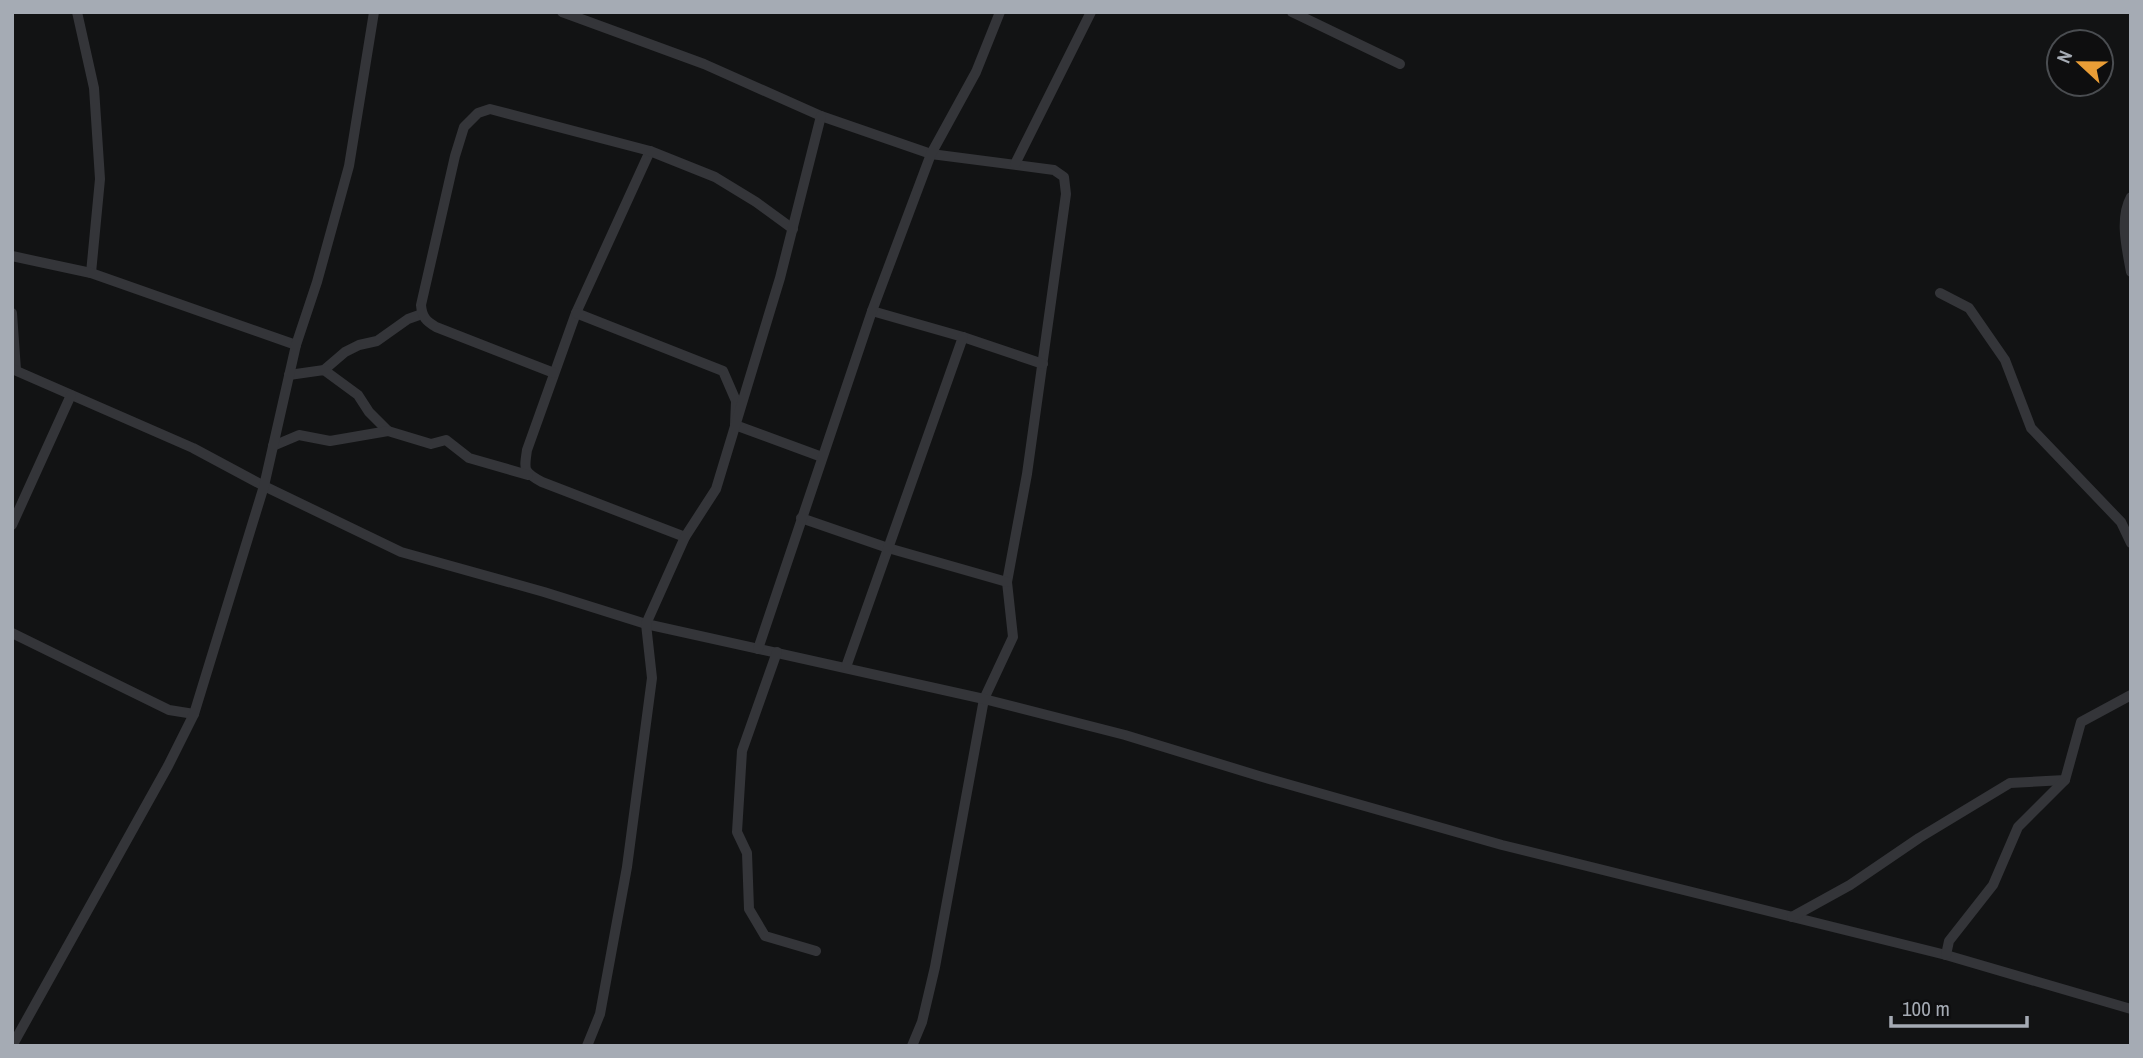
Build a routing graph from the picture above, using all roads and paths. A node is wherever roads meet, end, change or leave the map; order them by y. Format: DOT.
graph roads {
  1 [pos="78,12"];
  2 [pos="374,12"];
  3 [pos="562,12"];
  4 [pos="1000,12"];
  5 [pos="1091,12"];
  6 [pos="1292,12"];
  7 [pos="1401,64"];
  8 [pos="821,116"];
  9 [pos="650,151"];
  10 [pos="931,154"];
  11 [pos="1015,164"];
  12 [pos="2131,197"];
  13 [pos="793,229"];
  14 [pos="12,256"];
  15 [pos="2131,272"];
  16 [pos="91,273"];
  17 [pos="1940,293"];
  18 [pos="872,312"];
  19 [pos="12,313"];
  20 [pos="576,313"];
  21 [pos="422,314"];
  22 [pos="962,337"];
  23 [pos="296,345"];
  24 [pos="1042,364"];
  25 [pos="14,370"];
  26 [pos="324,370"];
  27 [pos="554,373"];
  28 [pos="289,375"];
  29 [pos="72,395"];
  30 [pos="735,425"];
  31 [pos="388,431"];
  32 [pos="273,446"];
  33 [pos="822,457"];
  34 [pos="528,475"];
  35 [pos="264,485"];
  36 [pos="801,518"];
  37 [pos="12,525"];
  38 [pos="685,537"];
  39 [pos="2131,543"];
  40 [pos="888,548"];
  41 [pos="1007,582"];
  42 [pos="646,624"];
  43 [pos="12,633"];
  44 [pos="758,649"];
  45 [pos="777,652"];
  46 [pos="846,667"];
  47 [pos="2131,695"];
  48 [pos="984,699"];
  49 [pos="194,714"];
  50 [pos="2065,779"];
  51 [pos="1792,917"];
  52 [pos="816,951"];
  53 [pos="1946,955"];
  54 [pos="2131,1009"];
  55 [pos="12,1046"];
  56 [pos="587,1046"];
  57 [pos="912,1046"];
  1 -- 16 [label="street"];
  2 -- 23 [label="street"];
  3 -- 8 [label="street"];
  4 -- 10 [label="street"];
  5 -- 11 [label="street"];
  6 -- 7 [label="street"];
  8 -- 10 [label="street"];
  8 -- 13 [label="street"];
  9 -- 13 [label="street"];
  9 -- 20 [label="street"];
  9 -- 21 [label="street"];
  10 -- 11 [label="street"];
  10 -- 18 [label="street"];
  11 -- 24 [label="street"];
  12 -- 15 [label="street"];
  13 -- 30 [label="street"];
  14 -- 16 [label="street"];
  16 -- 23 [label="street"];
  17 -- 39 [label="street"];
  18 -- 22 [label="street"];
  18 -- 33 [label="street"];
  19 -- 25 [label="street"];
  20 -- 27 [label="street"];
  20 -- 30 [label="street"];
  21 -- 26 [label="street"];
  21 -- 27 [label="street"];
  22 -- 24 [label="street"];
  22 -- 40 [label="street"];
  23 -- 28 [label="street"];
  24 -- 41 [label="street"];
  25 -- 29 [label="street"];
  26 -- 28 [label="street"];
  26 -- 31 [label="street"];
  27 -- 34 [label="street"];
  28 -- 32 [label="street"];
  29 -- 35 [label="street"];
  29 -- 37 [label="street"];
  30 -- 33 [label="street"];
  30 -- 38 [label="street"];
  31 -- 32 [label="street"];
  31 -- 34 [label="street"];
  32 -- 35 [label="street"];
  33 -- 36 [label="street"];
  34 -- 38 [label="street"];
  35 -- 42 [label="street"];
  35 -- 49 [label="street"];
  36 -- 40 [label="street"];
  36 -- 44 [label="street"];
  38 -- 42 [label="street"];
  40 -- 41 [label="street"];
  40 -- 46 [label="street"];
  41 -- 48 [label="street"];
  42 -- 44 [label="street"];
  42 -- 56 [label="street"];
  43 -- 49 [label="street"];
  44 -- 45 [label="street"];
  45 -- 46 [label="street"];
  45 -- 52 [label="street"];
  46 -- 48 [label="street"];
  47 -- 50 [label="street"];
  48 -- 51 [label="street"];
  48 -- 57 [label="street"];
  49 -- 55 [label="street"];
  50 -- 51 [label="street"];
  50 -- 53 [label="street"];
  51 -- 53 [label="street"];
  53 -- 54 [label="street"];
}
